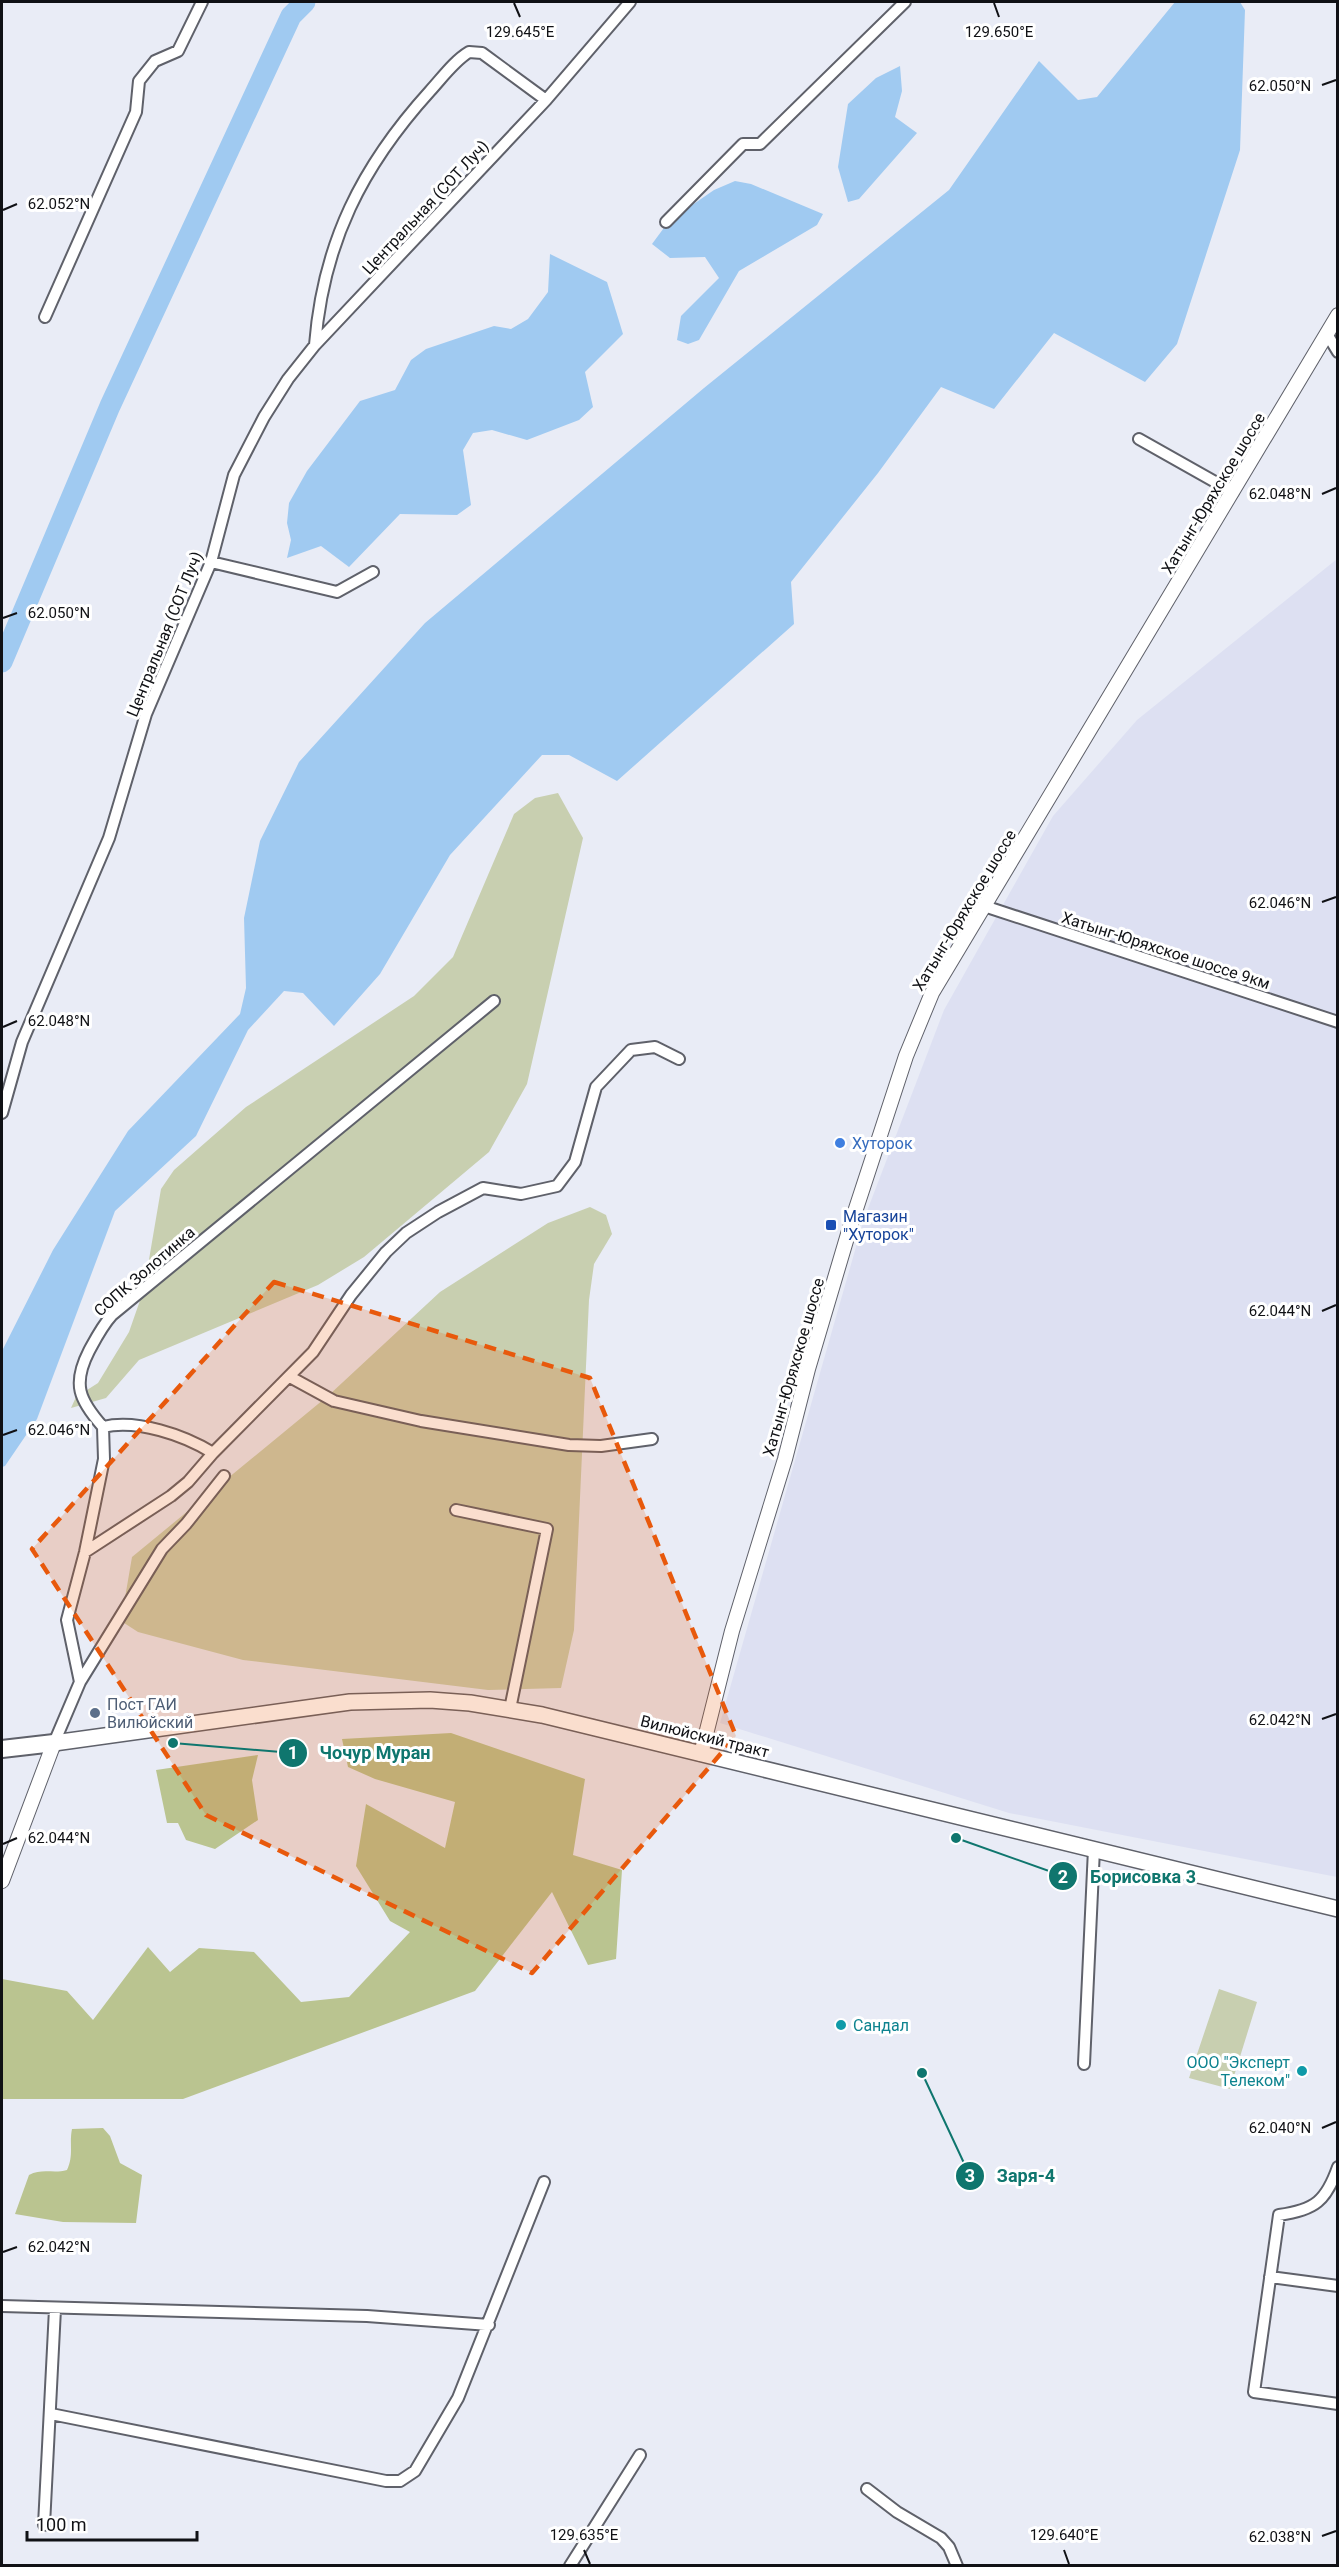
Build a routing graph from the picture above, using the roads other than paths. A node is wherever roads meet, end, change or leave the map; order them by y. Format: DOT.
graph roads {
  1 [pos="202,2"];
  2 [pos="630,2"];
  3 [pos="904,2"];
  4 [pos="546,100"];
  5 [pos="666,222"];
  6 [pos="1338,315"];
  7 [pos="45,317"];
  8 [pos="1327,334"];
  9 [pos="315,345"];
  10 [pos="1338,352"];
  11 [pos="1139,439"];
  12 [pos="1233,492"];
  13 [pos="211,562"];
  14 [pos="373,572"];
  15 [pos="984,906"];
  16 [pos="494,1001"];
  17 [pos="1338,1022"];
  18 [pos="679,1059"];
  19 [pos="2,1113"];
  20 [pos="290,1377"];
  21 [pos="103,1427"];
  22 [pos="652,1439"];
  23 [pos="213,1453"];
  24 [pos="224,1476"];
  25 [pos="456,1510"];
  26 [pos="85,1552"];
  27 [pos="80,1682"];
  28 [pos="510,1708"];
  29 [pos="54,1743"];
  30 [pos="2,1749"];
  31 [pos="702,1754"];
  32 [pos="1094,1849"];
  33 [pos="2,1881"];
  34 [pos="1338,1909"];
  35 [pos="1084,2064"];
  36 [pos="1338,2167"];
  37 [pos="544,2182"];
  38 [pos="1270,2277"];
  39 [pos="1338,2286"];
  40 [pos="2,2306"];
  41 [pos="55,2308"];
  42 [pos="489,2325"];
  43 [pos="1338,2404"];
  44 [pos="51,2414"];
  45 [pos="640,2455"];
  46 [pos="867,2489"];
  47 [pos="44,2524"];
  48 [pos="570,2565"];
  49 [pos="957,2565"];
  1 -- 7 [label="street"];
  2 -- 4 [label="street, Центральная (СОТ Луч)"];
  3 -- 5 [label="street"];
  4 -- 9 [label="street, Центральная (СОТ Луч)"];
  4 -- 9 [label="street"];
  6 -- 8 [label="main road, Хатынг-Юряхское шоссе"];
  8 -- 10 [label="street"];
  8 -- 12 [label="main road, Хатынг-Юряхское шоссе"];
  9 -- 13 [label="street, Центральная (СОТ Луч)"];
  11 -- 12 [label="street"];
  12 -- 15 [label="main road, Хатынг-Юряхское шоссе"];
  13 -- 14 [label="street"];
  13 -- 19 [label="street, Центральная (СОТ Луч)"];
  15 -- 17 [label="street, Хатынг-Юряхское шоссе 9км"];
  15 -- 31 [label="main road, Хатынг-Юряхское шоссе"];
  16 -- 21 [label="street, СОПК Золотинка"];
  18 -- 20 [label="street"];
  20 -- 22 [label="street"];
  20 -- 23 [label="street"];
  21 -- 23 [label="street"];
  21 -- 26 [label="street"];
  23 -- 26 [label="street"];
  24 -- 27 [label="street"];
  25 -- 28 [label="street"];
  26 -- 27 [label="street"];
  27 -- 29 [label="street"];
  28 -- 29 [label="main road, Вилюйский тракт"];
  28 -- 31 [label="main road, Вилюйский тракт"];
  29 -- 30 [label="highway"];
  29 -- 33 [label="main road"];
  31 -- 32 [label="main road, Вилюйский тракт"];
  32 -- 34 [label="main road, Вилюйский тракт"];
  32 -- 35 [label="street"];
  36 -- 38 [label="street"];
  37 -- 42 [label="street"];
  38 -- 39 [label="street"];
  38 -- 43 [label="street"];
  40 -- 41 [label="street"];
  41 -- 42 [label="street"];
  41 -- 44 [label="street"];
  42 -- 44 [label="street"];
  44 -- 47 [label="street"];
  45 -- 48 [label="street"];
  46 -- 49 [label="street"];
}
